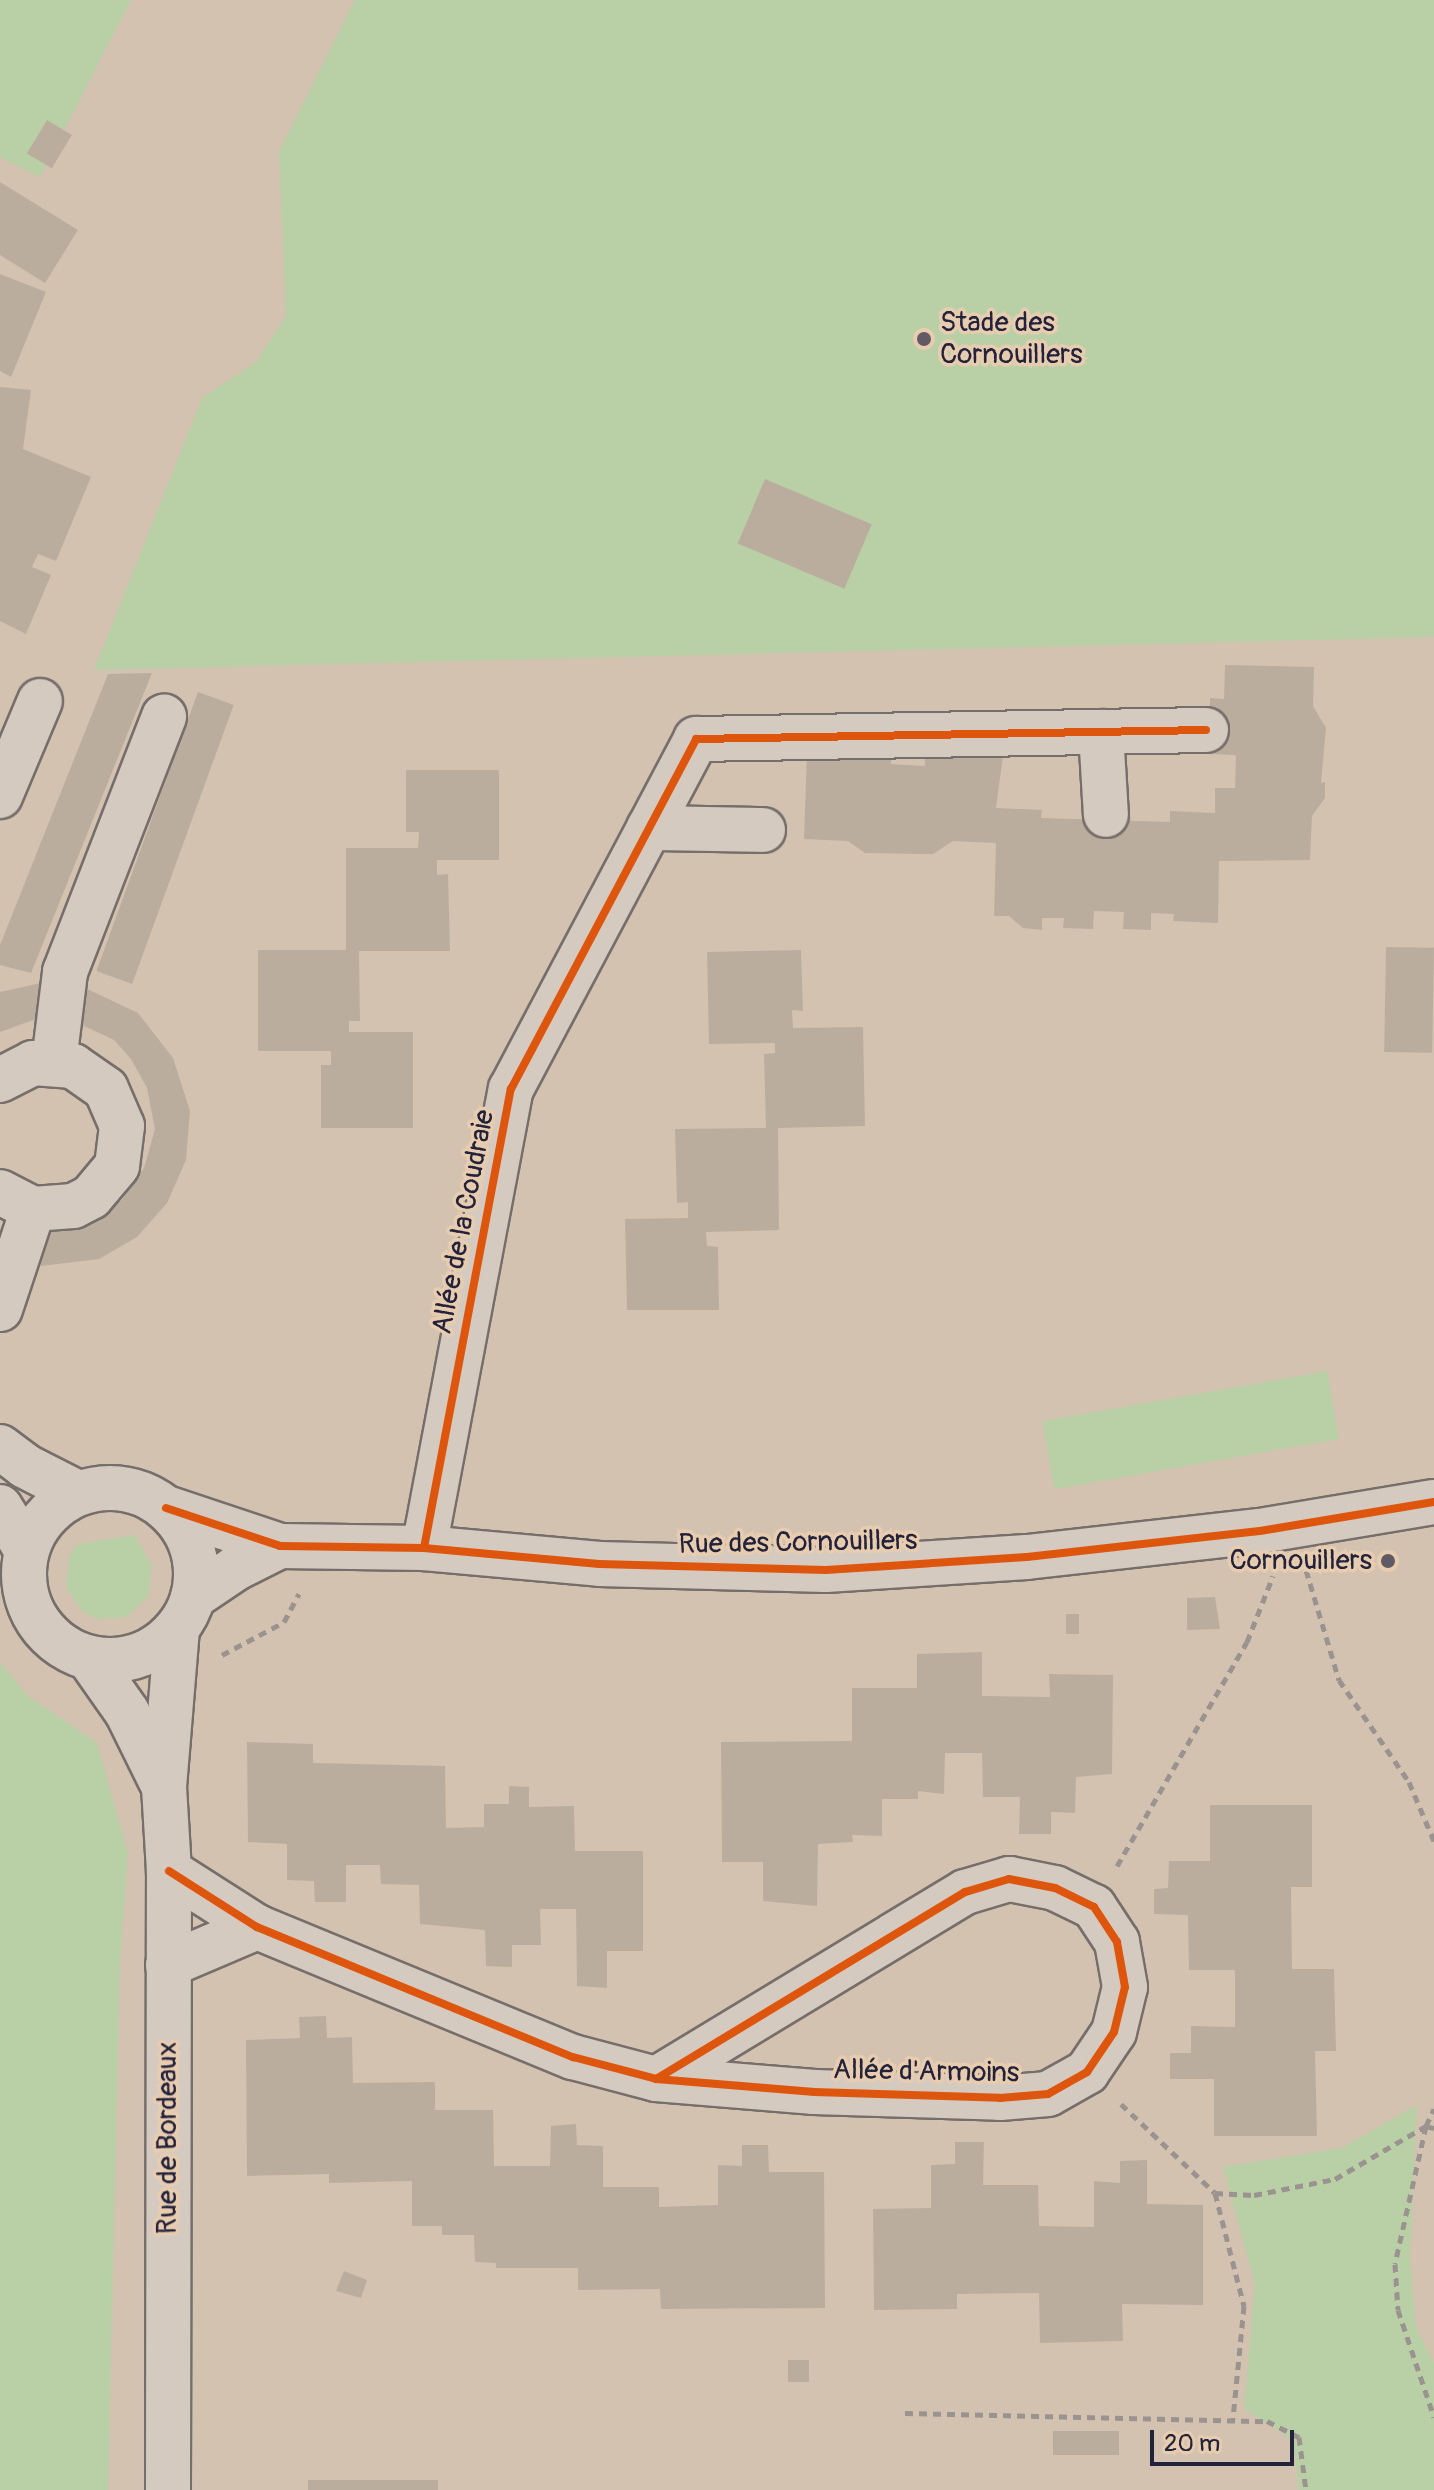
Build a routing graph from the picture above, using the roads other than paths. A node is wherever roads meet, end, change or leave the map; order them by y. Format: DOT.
graph roads {
  1 [pos="40,701"];
  2 [pos="164,717"];
  3 [pos="1206,730"];
  4 [pos="1101,732"];
  5 [pos="0,796"];
  6 [pos="1106,815"];
  7 [pos="649,828"];
  8 [pos="763,830"];
  9 [pos="54,1062"];
  10 [pos="0,1080"];
  11 [pos="17,1200"];
  12 [pos="0,1309"];
  13 [pos="0,1447"];
  14 [pos="78,1493"];
  15 [pos="1434,1502"];
  16 [pos="0,1507"];
  17 [pos="166,1508"];
  18 [pos="294,1546"];
  19 [pos="424,1548"];
  20 [pos="26,1549"];
  21 [pos="185,1614"];
  22 [pos="89,1658"];
  23 [pos="164,1787"];
  24 [pos="169,1871"];
  25 [pos="257,1927"];
  26 [pos="168,1965"];
  27 [pos="656,2079"];
  28 [pos="168,2490"];
  1 -- 5 [label="street"];
  2 -- 9 [label="street"];
  3 -- 4 [label="street"];
  4 -- 6 [label="street"];
  4 -- 7 [label="street, Allée de la Coudraie"];
  7 -- 8 [label="street"];
  7 -- 19 [label="street, Allée de la Coudraie"];
  9 -- 10 [label="street"];
  9 -- 11 [label="street"];
  11 -- 12 [label="street"];
  13 -- 14 [label="street"];
  14 -- 17 [label="street"];
  14 -- 20 [label="street"];
  15 -- 19 [label="street, Rue des Cornouillers"];
  16 -- 20 [label="street"];
  17 -- 18 [label="street, Rue des Cornouillers"];
  17 -- 21 [label="street"];
  18 -- 19 [label="street, Rue des Cornouillers"];
  18 -- 21 [label="street, Rue des Cornouillers"];
  20 -- 22 [label="street"];
  21 -- 22 [label="street"];
  21 -- 23 [label="street, Rue de Bordeaux"];
  22 -- 23 [label="street"];
  23 -- 24 [label="street, Rue de Bordeaux"];
  24 -- 25 [label="street, Allée d'Armoins"];
  24 -- 26 [label="street, Rue de Bordeaux"];
  25 -- 26 [label="street"];
  25 -- 27 [label="street, Allée d'Armoins"];
  26 -- 28 [label="street, Rue de Bordeaux"];
  27 -- 27 [label="street, Allée d'Armoins"];
}
